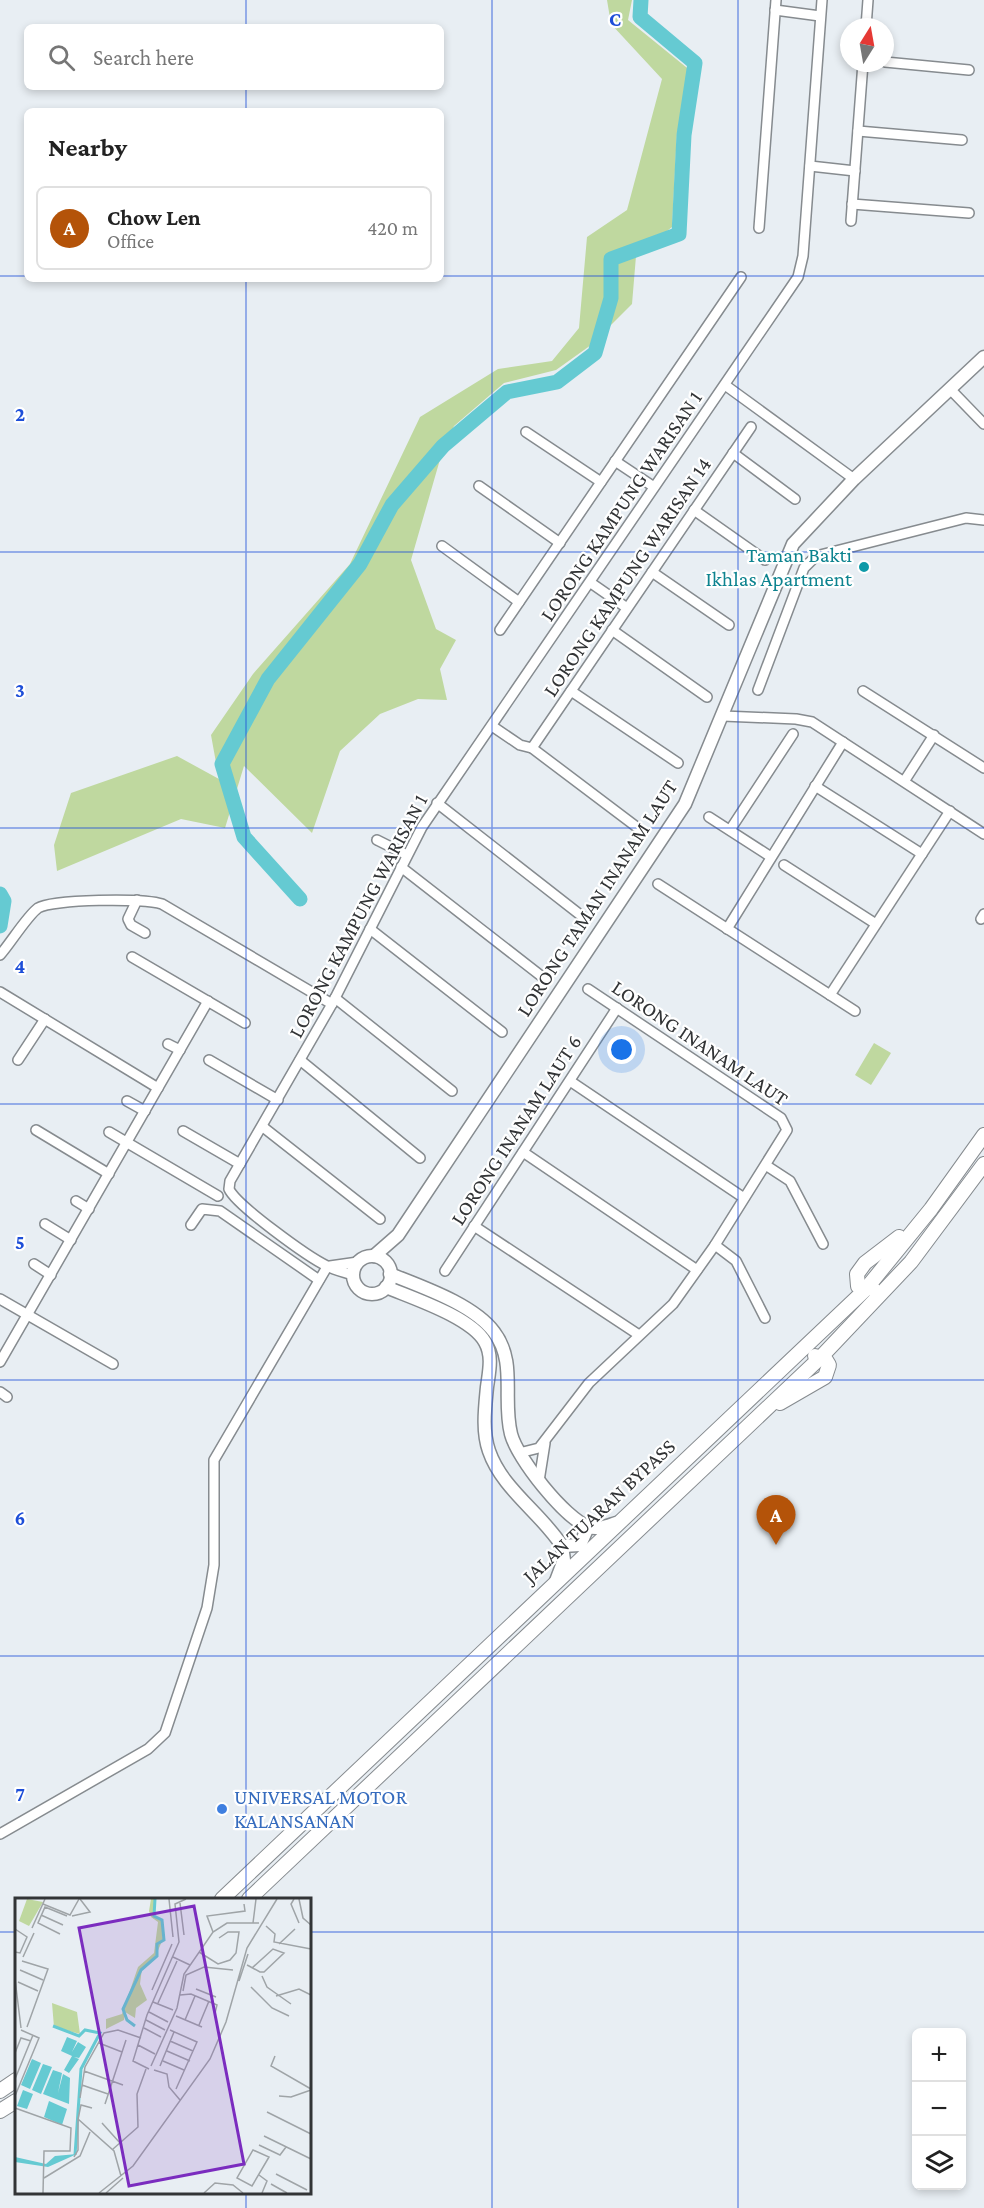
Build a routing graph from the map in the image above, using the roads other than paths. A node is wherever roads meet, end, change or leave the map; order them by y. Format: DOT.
graph roads {
  1 [pos="822,0"];
  2 [pos="868,0"];
  3 [pos="775,5"];
  4 [pos="820,16"];
  5 [pos="867,18"];
  6 [pos="894,63"];
  7 [pos="969,70"];
  8 [pos="862,72"];
  9 [pos="858,131"];
  10 [pos="962,140"];
  11 [pos="810,166"];
  12 [pos="855,171"];
  13 [pos="852,204"];
  14 [pos="969,213"];
  15 [pos="851,221"];
  16 [pos="759,228"];
  17 [pos="741,277"];
  18 [pos="984,357"];
  19 [pos="725,385"];
  20 [pos="950,389"];
  21 [pos="984,424"];
  22 [pos="751,427"];
  23 [pos="526,432"];
  24 [pos="733,453"];
  25 [pos="615,461"];
  26 [pos="854,479"];
  27 [pos="601,482"];
  28 [pos="479,486"];
  29 [pos="654,487"];
  30 [pos="795,499"];
  31 [pos="694,510"];
  32 [pos="983,517"];
  33 [pos="560,543"];
  34 [pos="442,546"];
  35 [pos="765,560"];
  36 [pos="652,572"];
  37 [pos="591,583"];
  38 [pos="519,602"];
  39 [pos="627,608"];
  40 [pos="729,625"];
  41 [pos="500,630"];
  42 [pos="612,630"];
  43 [pos="758,690"];
  44 [pos="571,691"];
  45 [pos="863,691"];
  46 [pos="707,697"];
  47 [pos="723,716"];
  48 [pos="492,726"];
  49 [pos="794,734"];
  50 [pos="934,735"];
  51 [pos="843,742"];
  52 [pos="532,748"];
  53 [pos="678,763"];
  54 [pos="984,768"];
  55 [pos="905,780"];
  56 [pos="815,786"];
  57 [pos="437,803"];
  58 [pos="950,810"];
  59 [pos="709,817"];
  60 [pos="638,828"];
  61 [pos="730,830"];
  62 [pos="984,834"];
  63 [pos="377,840"];
  64 [pos="922,854"];
  65 [pos="407,855"];
  66 [pos="771,857"];
  67 [pos="784,865"];
  68 [pos="401,867"];
  69 [pos="658,884"];
  70 [pos="137,900"];
  71 [pos="583,917"];
  72 [pos="876,924"];
  73 [pos="370,929"];
  74 [pos="727,929"];
  75 [pos="145,933"];
  76 [pos="0,955"];
  77 [pos="132,957"];
  78 [pos="545,979"];
  79 [pos="588,989"];
  80 [pos="0,992"];
  81 [pos="830,995"];
  82 [pos="208,1001"];
  83 [pos="333,1001"];
  84 [pos="617,1008"];
  85 [pos="855,1011"];
  86 [pos="45,1019"];
  87 [pos="245,1023"];
  88 [pos="502,1032"];
  89 [pos="168,1044"];
  90 [pos="180,1050"];
  91 [pos="18,1060"];
  92 [pos="209,1060"];
  93 [pos="300,1060"];
  94 [pos="570,1080"];
  95 [pos="158,1088"];
  96 [pos="452,1090"];
  97 [pos="278,1100"];
  98 [pos="127,1101"];
  99 [pos="145,1111"];
  100 [pos="263,1127"];
  101 [pos="36,1130"];
  102 [pos="183,1131"];
  103 [pos="108,1132"];
  104 [pos="984,1135"];
  105 [pos="127,1142"];
  106 [pos="523,1152"];
  107 [pos="420,1158"];
  108 [pos="240,1164"];
  109 [pos="984,1164"];
  110 [pos="767,1166"];
  111 [pos="109,1174"];
  112 [pos="218,1196"];
  113 [pos="744,1198"];
  114 [pos="76,1202"];
  115 [pos="89,1209"];
  116 [pos="380,1219"];
  117 [pos="45,1224"];
  118 [pos="191,1225"];
  119 [pos="474,1226"];
  120 [pos="398,1235"];
  121 [pos="71,1240"];
  122 [pos="823,1244"];
  123 [pos="715,1245"];
  124 [pos="374,1256"];
  125 [pos="358,1262"];
  126 [pos="911,1262"];
  127 [pos="34,1263"];
  128 [pos="327,1267"];
  129 [pos="389,1269"];
  130 [pos="697,1270"];
  131 [pos="445,1271"];
  132 [pos="51,1275"];
  133 [pos="353,1275"];
  134 [pos="319,1280"];
  135 [pos="386,1287"];
  136 [pos="865,1290"];
  137 [pos="0,1299"];
  138 [pos="27,1316"];
  139 [pos="765,1318"];
  140 [pos="639,1335"];
  141 [pos="3,1351"];
  142 [pos="801,1353"];
  143 [pos="821,1357"];
  144 [pos="0,1362"];
  145 [pos="113,1364"];
  146 [pos="546,1441"];
  147 [pos="519,1453"];
  148 [pos="539,1481"];
  149 [pos="616,1523"];
  150 [pos="588,1527"];
  151 [pos="562,1545"];
  152 [pos="556,1581"];
  153 [pos="0,1834"];
  154 [pos="223,1898"];
  155 [pos="250,1898"];
  156 [pos="15,2081"];
  157 [pos="0,2091"];
  158 [pos="15,2102"];
  159 [pos="0,2111"];
  1 -- 4 [label="street, LORONG KAMPUNG WARISAN 1"];
  2 -- 5 [label="street"];
  3 -- 4 [label="street"];
  3 -- 16 [label="street"];
  4 -- 11 [label="street, LORONG KAMPUNG WARISAN 1"];
  6 -- 7 [label="street"];
  8 -- 9 [label="street"];
  9 -- 10 [label="street"];
  9 -- 12 [label="street"];
  11 -- 12 [label="street"];
  11 -- 19 [label="street, LORONG KAMPUNG WARISAN 1"];
  12 -- 13 [label="street"];
  13 -- 14 [label="street"];
  13 -- 15 [label="street"];
  17 -- 25 [label="street"];
  18 -- 20 [label="main road, LORONG TAMAN INANAM LAUT"];
  19 -- 26 [label="street"];
  19 -- 29 [label="street, LORONG KAMPUNG WARISAN 1"];
  20 -- 21 [label="street"];
  20 -- 26 [label="main road, LORONG TAMAN INANAM LAUT"];
  22 -- 24 [label="street, LORONG KAMPUNG WARISAN 14"];
  23 -- 27 [label="street"];
  24 -- 30 [label="street"];
  24 -- 31 [label="street, LORONG KAMPUNG WARISAN 14"];
  25 -- 27 [label="street"];
  25 -- 29 [label="street"];
  26 -- 47 [label="main road, LORONG TAMAN INANAM LAUT"];
  27 -- 33 [label="street"];
  28 -- 33 [label="street"];
  29 -- 37 [label="street, LORONG KAMPUNG WARISAN 1"];
  31 -- 35 [label="street"];
  31 -- 36 [label="street, LORONG KAMPUNG WARISAN 14"];
  32 -- 43 [label="street"];
  33 -- 38 [label="street"];
  34 -- 38 [label="street"];
  36 -- 39 [label="street, LORONG KAMPUNG WARISAN 14"];
  36 -- 40 [label="street"];
  37 -- 39 [label="street"];
  37 -- 48 [label="street, LORONG KAMPUNG WARISAN 1"];
  38 -- 41 [label="street"];
  39 -- 42 [label="street, LORONG KAMPUNG WARISAN 14"];
  42 -- 44 [label="street, LORONG KAMPUNG WARISAN 14"];
  42 -- 46 [label="street"];
  44 -- 52 [label="street, LORONG KAMPUNG WARISAN 14"];
  44 -- 53 [label="street"];
  45 -- 50 [label="street"];
  47 -- 51 [label="street"];
  47 -- 120 [label="main road, LORONG TAMAN INANAM LAUT"];
  48 -- 52 [label="street"];
  48 -- 57 [label="street, LORONG KAMPUNG WARISAN 1"];
  49 -- 61 [label="street"];
  50 -- 54 [label="street"];
  50 -- 55 [label="street"];
  51 -- 55 [label="street"];
  51 -- 56 [label="street"];
  52 -- 60 [label="street"];
  55 -- 58 [label="street"];
  56 -- 64 [label="street"];
  56 -- 66 [label="street"];
  57 -- 65 [label="street, LORONG KAMPUNG WARISAN 1"];
  57 -- 71 [label="street"];
  58 -- 62 [label="street"];
  58 -- 64 [label="street"];
  59 -- 61 [label="street"];
  61 -- 66 [label="street"];
  63 -- 65 [label="street"];
  64 -- 72 [label="street"];
  65 -- 68 [label="street, LORONG KAMPUNG WARISAN 1"];
  66 -- 74 [label="street"];
  67 -- 72 [label="street"];
  68 -- 73 [label="street, LORONG KAMPUNG WARISAN 1"];
  68 -- 78 [label="street"];
  69 -- 74 [label="street"];
  70 -- 75 [label="street"];
  70 -- 76 [label="street"];
  70 -- 83 [label="street"];
  72 -- 81 [label="street"];
  73 -- 83 [label="street, LORONG KAMPUNG WARISAN 1"];
  73 -- 88 [label="street"];
  74 -- 81 [label="street"];
  77 -- 82 [label="street"];
  79 -- 84 [label="street, LORONG INANAM LAUT"];
  80 -- 86 [label="street"];
  81 -- 85 [label="street"];
  82 -- 87 [label="street"];
  82 -- 90 [label="street"];
  83 -- 93 [label="street, LORONG KAMPUNG WARISAN 1"];
  83 -- 96 [label="street"];
  84 -- 94 [label="street, LORONG INANAM LAUT 6"];
  84 -- 110 [label="street, LORONG INANAM LAUT"];
  86 -- 91 [label="street"];
  86 -- 95 [label="street"];
  89 -- 90 [label="street"];
  90 -- 95 [label="street"];
  92 -- 97 [label="street"];
  93 -- 97 [label="street, LORONG KAMPUNG WARISAN 1"];
  93 -- 107 [label="street"];
  94 -- 106 [label="street, LORONG INANAM LAUT 6"];
  94 -- 113 [label="street"];
  95 -- 99 [label="street"];
  97 -- 100 [label="street, LORONG KAMPUNG WARISAN 1"];
  98 -- 99 [label="street"];
  99 -- 105 [label="street"];
  100 -- 108 [label="street, LORONG KAMPUNG WARISAN 1"];
  100 -- 116 [label="street"];
  101 -- 111 [label="street"];
  102 -- 108 [label="street"];
  103 -- 105 [label="street"];
  104 -- 136 [label="highway"];
  105 -- 111 [label="street"];
  105 -- 112 [label="street"];
  106 -- 119 [label="street, LORONG INANAM LAUT 6"];
  106 -- 130 [label="street"];
  108 -- 128 [label="street, LORONG KAMPUNG WARISAN 1"];
  109 -- 126 [label="highway"];
  110 -- 113 [label="street"];
  110 -- 122 [label="street"];
  111 -- 115 [label="street"];
  113 -- 123 [label="street"];
  114 -- 115 [label="street"];
  115 -- 121 [label="street"];
  117 -- 121 [label="street"];
  118 -- 134 [label="street"];
  119 -- 131 [label="street, LORONG INANAM LAUT 6"];
  119 -- 140 [label="street"];
  120 -- 124 [label="main road, LORONG TAMAN INANAM LAUT"];
  120 -- 129 [label="main road"];
  121 -- 132 [label="street"];
  123 -- 130 [label="street"];
  123 -- 139 [label="street"];
  124 -- 125 [label="main road"];
  124 -- 129 [label="main road"];
  125 -- 128 [label="street"];
  125 -- 133 [label="main road"];
  126 -- 136 [label="highway, JALAN TUARAN BYPASS"];
  126 -- 143 [label="highway"];
  127 -- 132 [label="street"];
  128 -- 133 [label="street, LORONG KAMPUNG WARISAN 1"];
  128 -- 134 [label="street"];
  129 -- 135 [label="main road"];
  129 -- 147 [label="main road"];
  130 -- 140 [label="street"];
  132 -- 138 [label="street"];
  133 -- 135 [label="main road"];
  134 -- 153 [label="street"];
  135 -- 151 [label="main road"];
  136 -- 142 [label="highway, JALAN TUARAN BYPASS"];
  137 -- 138 [label="street"];
  138 -- 141 [label="street"];
  138 -- 145 [label="street"];
  140 -- 146 [label="street"];
  141 -- 144 [label="street"];
  142 -- 143 [label="highway"];
  142 -- 149 [label="highway, JALAN TUARAN BYPASS"];
  143 -- 155 [label="highway, JALAN TUARAN BYPASS"];
  146 -- 147 [label="street"];
  146 -- 148 [label="street"];
  147 -- 148 [label="main road"];
  148 -- 150 [label="main road"];
  149 -- 150 [label="main road"];
  149 -- 152 [label="highway, JALAN TUARAN BYPASS"];
  150 -- 151 [label="main road"];
  151 -- 152 [label="main road"];
  152 -- 154 [label="highway, JALAN TUARAN BYPASS"];
  156 -- 157 [label="highway"];
  158 -- 159 [label="highway"];
}
